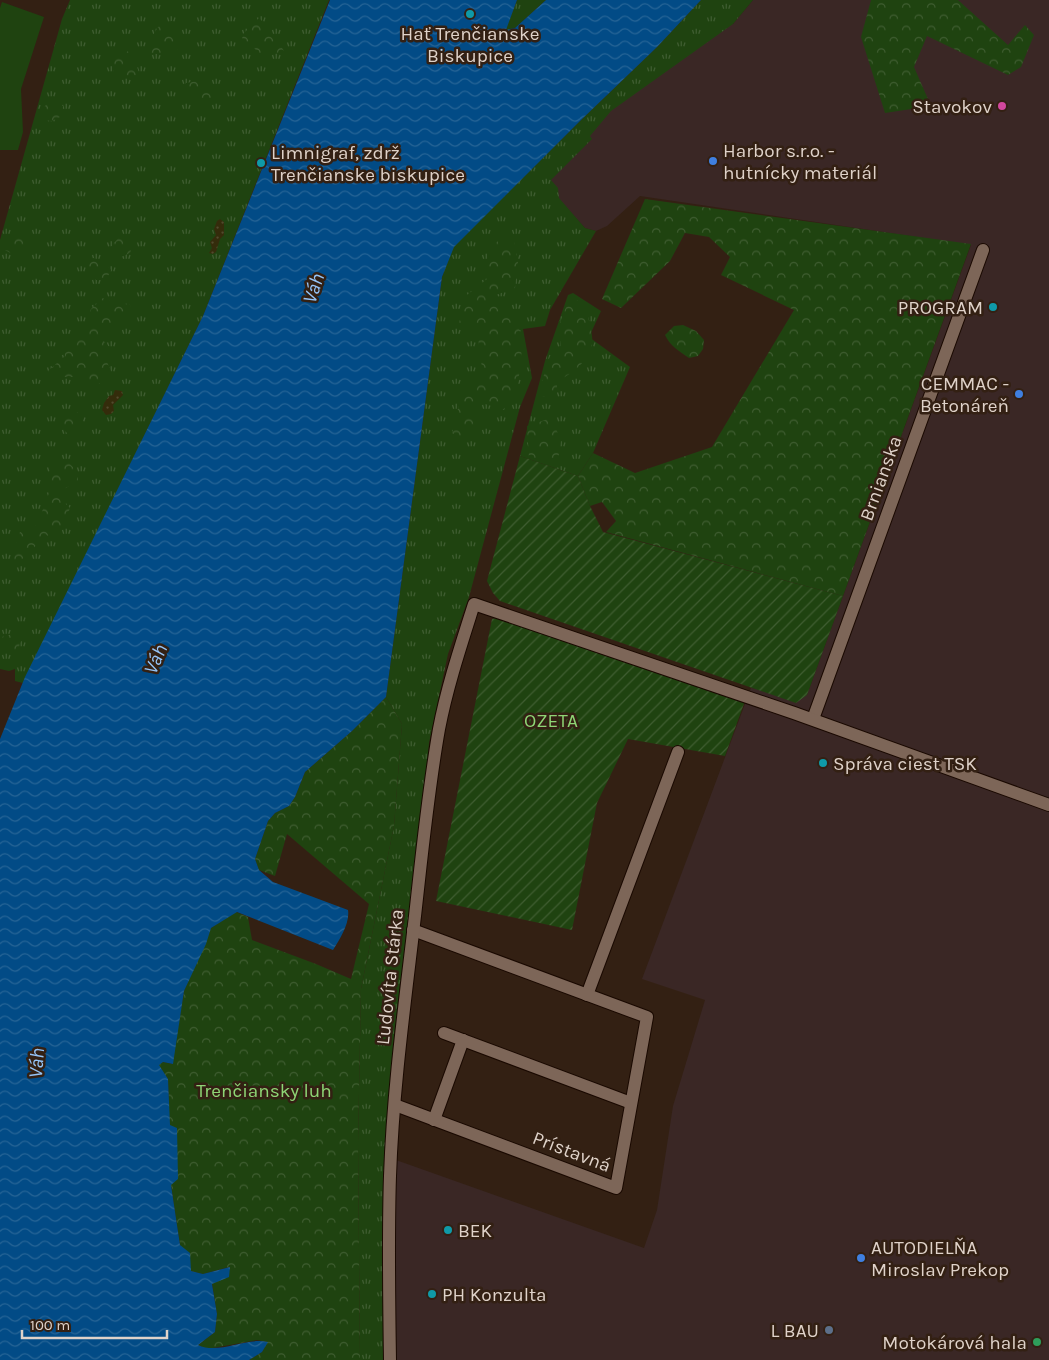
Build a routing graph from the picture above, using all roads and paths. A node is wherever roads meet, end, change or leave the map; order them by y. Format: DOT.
graph roads {
  1 [pos="983,250"];
  2 [pos="813,719"];
  3 [pos="678,752"];
  4 [pos="1049,805"];
  5 [pos="413,930"];
  6 [pos="588,995"];
  7 [pos="444,1033"];
  8 [pos="464,1040"];
  9 [pos="631,1103"];
  10 [pos="395,1105"];
  11 [pos="434,1120"];
  12 [pos="390,1360"];
  1 -- 2 [label="street, Brnianska"];
  2 -- 4 [label="street"];
  2 -- 5 [label="street, Ľudovíta Stárka"];
  3 -- 6 [label="street"];
  5 -- 6 [label="street, Prístavná"];
  5 -- 10 [label="street, Ľudovíta Stárka"];
  6 -- 9 [label="street, Prístavná"];
  7 -- 8 [label="street"];
  8 -- 9 [label="street"];
  8 -- 11 [label="street"];
  9 -- 11 [label="street, Prístavná"];
  10 -- 11 [label="street, Prístavná"];
  10 -- 12 [label="street, Ľudovíta Stárka"];
}
